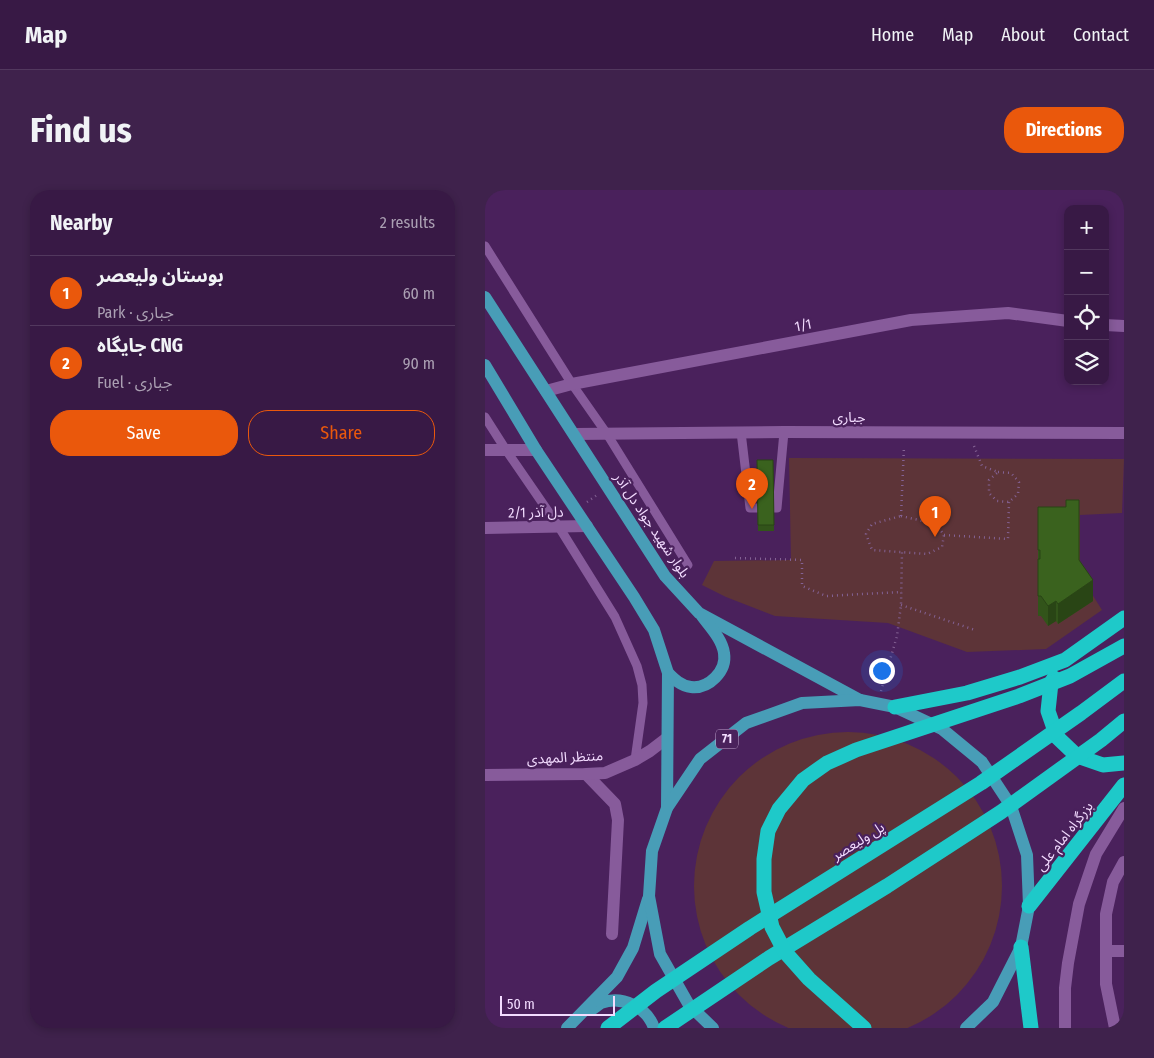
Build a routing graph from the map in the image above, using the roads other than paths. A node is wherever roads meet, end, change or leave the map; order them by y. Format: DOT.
graph roads {
  1 [pos="485,246"];
  2 [pos="485,296"];
  3 [pos="1064,320"];
  4 [pos="1109,325"];
  5 [pos="1124,326"];
  6 [pos="485,365"];
  7 [pos="572,384"];
  8 [pos="546,391"];
  9 [pos="485,416"];
  10 [pos="741,432"];
  11 [pos="784,432"];
  12 [pos="1124,433"];
  13 [pos="573,434"];
  14 [pos="607,434"];
  15 [pos="485,450"];
  16 [pos="506,450"];
  17 [pos="536,450"];
  18 [pos="587,526"];
  19 [pos="559,527"];
  20 [pos="485,528"];
  21 [pos="688,565"];
  22 [pos="699,613"];
  23 [pos="1124,618"];
  24 [pos="1124,646"];
  25 [pos="1065,660"];
  26 [pos="668,672"];
  27 [pos="1124,681"];
  28 [pos="860,700"];
  29 [pos="895,707"];
  30 [pos="1124,721"];
  31 [pos="667,738"];
  32 [pos="635,760"];
  33 [pos="1124,763"];
  34 [pos="586,774"];
  35 [pos="485,775"];
  36 [pos="1124,785"];
  37 [pos="667,808"];
  38 [pos="1124,808"];
  39 [pos="1124,862"];
  40 [pos="649,896"];
  41 [pos="1029,906"];
  42 [pos="612,934"];
  43 [pos="1021,947"];
  44 [pos="1106,951"];
  45 [pos="1124,951"];
  46 [pos="577,1019"];
  47 [pos="567,1028"];
  48 [pos="608,1028"];
  49 [pos="654,1028"];
  50 [pos="665,1028"];
  51 [pos="713,1028"];
  52 [pos="864,1028"];
  53 [pos="966,1028"];
  54 [pos="1031,1028"];
  55 [pos="1065,1028"];
  56 [pos="1115,1028"];
  1 -- 7 [label="lane"];
  2 -- 8 [label="main road, بلوار شهید جواد دل آذر"];
  3 -- 7 [label="street, 1/1"];
  4 -- 5 [label="street"];
  6 -- 17 [label="main road"];
  7 -- 8 [label="street, 1/1"];
  7 -- 14 [label="lane"];
  8 -- 13 [label="main road, بلوار شهید جواد دل آذر"];
  9 -- 16 [label="lane"];
  10 -- 11 [label="street, جباری"];
  10 -- 11 [label="lane"];
  10 -- 14 [label="street, جباری"];
  11 -- 12 [label="street, جباری"];
  13 -- 14 [label="street, جباری"];
  13 -- 22 [label="main road, بلوار شهید جواد دل آذر"];
  14 -- 21 [label="lane"];
  15 -- 16 [label="street"];
  16 -- 17 [label="street"];
  16 -- 19 [label="lane"];
  17 -- 18 [label="main road"];
  18 -- 19 [label="street, دل آذر 2/1"];
  18 -- 26 [label="main road"];
  19 -- 20 [label="street, دل آذر 2/1"];
  19 -- 32 [label="lane"];
  22 -- 26 [label="main road"];
  22 -- 28 [label="main road, بلوار شهید جواد دل آذر"];
  23 -- 25 [label="highway, 71"];
  24 -- 52 [label="highway"];
  25 -- 29 [label="highway, 71"];
  25 -- 33 [label="highway"];
  26 -- 31 [label="main road"];
  27 -- 48 [label="highway, پل ولیعصر"];
  28 -- 29 [label="main road, 71"];
  28 -- 37 [label="main road, 71"];
  29 -- 41 [label="main road, 71"];
  30 -- 50 [label="highway"];
  31 -- 32 [label="street, منتظر المهدی"];
  31 -- 37 [label="main road"];
  32 -- 34 [label="street, منتظر المهدی"];
  34 -- 35 [label="street, منتظر المهدی"];
  34 -- 42 [label="street"];
  36 -- 41 [label="highway, بزرگراه امام علی / 71"];
  37 -- 40 [label="main road, 71"];
  38 -- 55 [label="street"];
  39 -- 44 [label="street"];
  40 -- 46 [label="main road"];
  40 -- 51 [label="main road, 71"];
  41 -- 43 [label="main road, 71"];
  43 -- 53 [label="main road, 71"];
  43 -- 54 [label="highway, 71"];
  44 -- 45 [label="street"];
  44 -- 56 [label="street"];
  46 -- 47 [label="main road"];
  46 -- 49 [label="main road"];
}
